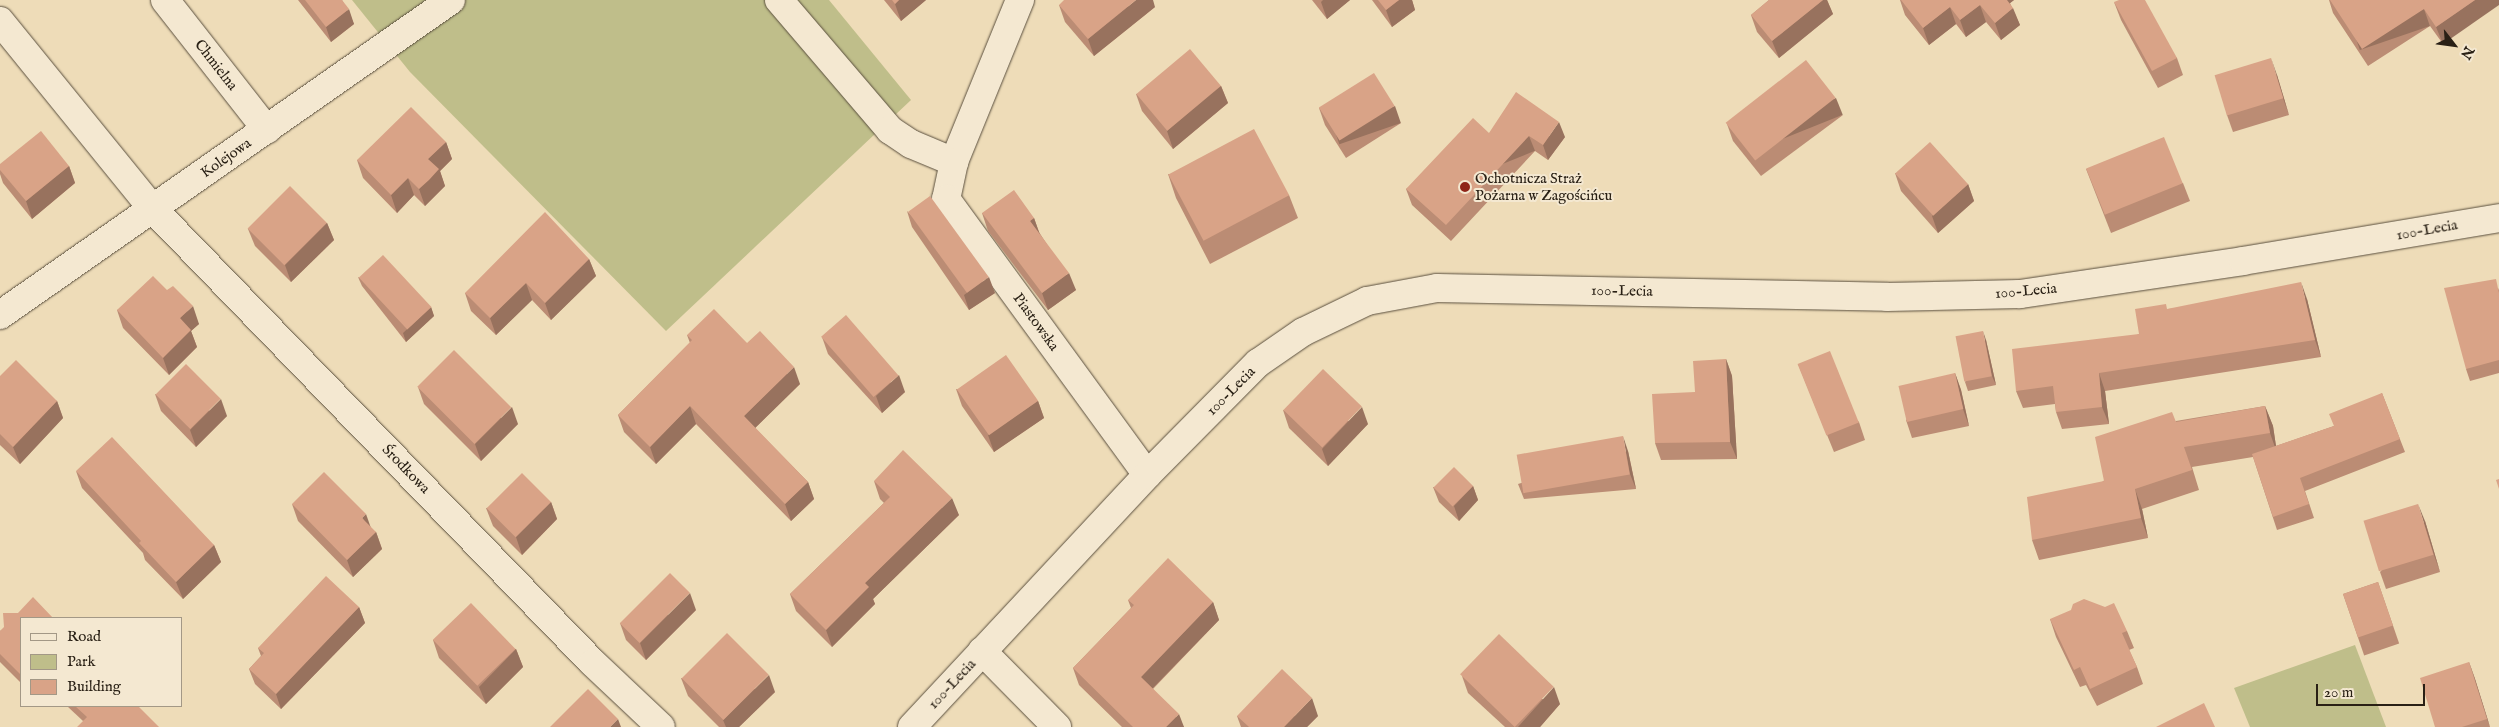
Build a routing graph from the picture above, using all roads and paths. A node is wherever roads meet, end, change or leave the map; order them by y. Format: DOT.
graph roads {
  1 [pos="164,0"];
  2 [pos="451,0"];
  3 [pos="779,0"];
  4 [pos="1020,0"];
  5 [pos="0,21"];
  6 [pos="267,130"];
  7 [pos="954,162"];
  8 [pos="153,209"];
  9 [pos="2499,218"];
  10 [pos="0,315"];
  11 [pos="1147,475"];
  12 [pos="982,651"];
  13 [pos="661,727"];
  14 [pos="912,727"];
  15 [pos="1057,727"];
  1 -- 6 [label="street, Chmielna"];
  2 -- 6 [label="street, Kolejowa"];
  3 -- 7 [label="street"];
  4 -- 7 [label="street, Piastowska"];
  5 -- 8 [label="street, Środkowa"];
  6 -- 8 [label="street, Kolejowa"];
  7 -- 11 [label="street, Piastowska"];
  8 -- 10 [label="street, Kolejowa"];
  8 -- 13 [label="street, Środkowa"];
  9 -- 11 [label="street, 100-Lecia"];
  11 -- 12 [label="street, 100-Lecia"];
  12 -- 14 [label="street, 100-Lecia"];
  12 -- 15 [label="street"];
}
